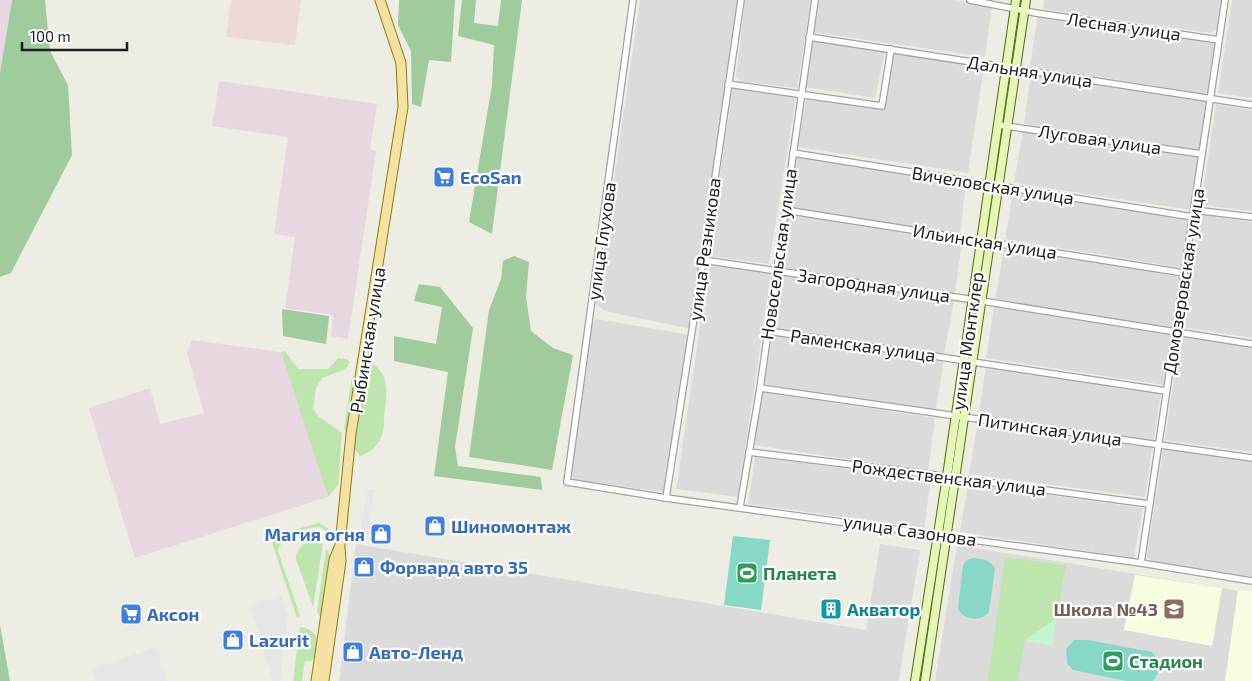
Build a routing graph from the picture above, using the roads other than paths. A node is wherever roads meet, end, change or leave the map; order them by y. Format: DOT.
graph roads {
  1 [pos="380,0"];
  2 [pos="633,0"];
  3 [pos="741,0"];
  4 [pos="815,0"];
  5 [pos="970,0"];
  6 [pos="1026,0"];
  7 [pos="1225,0"];
  8 [pos="1016,4"];
  9 [pos="1024,10"];
  10 [pos="809,37"];
  11 [pos="1219,40"];
  12 [pos="892,49"];
  13 [pos="1007,67"];
  14 [pos="1016,68"];
  15 [pos="728,84"];
  16 [pos="801,94"];
  17 [pos="1211,100"];
  18 [pos="1252,105"];
  19 [pos="999,125"];
  20 [pos="1007,126"];
  21 [pos="792,153"];
  22 [pos="1202,154"];
  23 [pos="994,185"];
  24 [pos="784,210"];
  25 [pos="1194,210"];
  26 [pos="1193,217"];
  27 [pos="1252,217"];
  28 [pos="986,241"];
  29 [pos="703,260"];
  30 [pos="776,271"];
  31 [pos="1184,274"];
  32 [pos="973,300"];
  33 [pos="982,301"];
  34 [pos="768,331"];
  35 [pos="1175,332"];
  36 [pos="1252,344"];
  37 [pos="964,360"];
  38 [pos="973,361"];
  39 [pos="760,388"];
  40 [pos="1166,391"];
  41 [pos="956,416"];
  42 [pos="965,417"];
  43 [pos="1158,444"];
  44 [pos="749,452"];
  45 [pos="1252,458"];
  46 [pos="947,476"];
  47 [pos="956,477"];
  48 [pos="567,482"];
  49 [pos="666,498"];
  50 [pos="1149,504"];
  51 [pos="740,507"];
  52 [pos="938,534"];
  53 [pos="947,536"];
  54 [pos="340,545"];
  55 [pos="1141,563"];
  56 [pos="1252,581"];
  57 [pos="316,681"];
  58 [pos="324,681"];
  59 [pos="915,681"];
  60 [pos="925,681"];
  1 -- 54 [label="main road, Рыбинская улица"];
  2 -- 48 [label="street, улица Глухова"];
  3 -- 15 [label="street, улица Резникова"];
  4 -- 10 [label="street, Новосельская улица"];
  5 -- 8 [label="street, Лесная улица"];
  6 -- 9 [label="street, улица Монтклер"];
  7 -- 11 [label="street, Домозеровская улица"];
  8 -- 9 [label="street, Лесная улица"];
  8 -- 13 [label="street, улица Монтклер"];
  9 -- 11 [label="street, Лесная улица"];
  9 -- 14 [label="street, улица Монтклер"];
  10 -- 12 [label="street, Дальняя улица"];
  10 -- 16 [label="street, Новосельская улица"];
  11 -- 17 [label="street, Домозеровская улица"];
  12 -- 13 [label="street, Дальняя улица"];
  12 -- 16 [label="street"];
  13 -- 14 [label="street, Дальняя улица"];
  13 -- 19 [label="street, улица Монтклер"];
  14 -- 17 [label="street, Дальняя улица"];
  14 -- 20 [label="street, улица Монтклер"];
  15 -- 16 [label="street"];
  15 -- 29 [label="street, улица Резникова"];
  16 -- 21 [label="street, Новосельская улица"];
  17 -- 18 [label="street, Дальняя улица"];
  17 -- 22 [label="street, Домозеровская улица"];
  19 -- 20 [label="street, Луговая улица"];
  19 -- 23 [label="street, улица Монтклер"];
  20 -- 22 [label="street, Луговая улица"];
  20 -- 23 [label="street, улица Монтклер"];
  21 -- 23 [label="street, Вичеловская улица"];
  21 -- 24 [label="street, Новосельская улица"];
  22 -- 25 [label="street, Домозеровская улица"];
  23 -- 26 [label="street, Вичеловская улица"];
  23 -- 28 [label="street, улица Монтклер"];
  24 -- 28 [label="street, Ильинская улица"];
  24 -- 30 [label="street, Новосельская улица"];
  25 -- 26 [label="street, Домозеровская улица"];
  25 -- 27 [label="street"];
  26 -- 31 [label="street, Домозеровская улица"];
  28 -- 31 [label="street, Ильинская улица"];
  28 -- 32 [label="street, улица Монтклер"];
  28 -- 33 [label="street, улица Монтклер"];
  29 -- 30 [label="street, Загородная улица"];
  29 -- 49 [label="street, улица Резникова"];
  30 -- 32 [label="street, Загородная улица"];
  30 -- 34 [label="street, Новосельская улица"];
  31 -- 35 [label="street, Домозеровская улица"];
  32 -- 33 [label="street, Загородная улица"];
  32 -- 37 [label="street, улица Монтклер"];
  33 -- 35 [label="street, Загородная улица"];
  33 -- 38 [label="street, улица Монтклер"];
  34 -- 37 [label="street, Раменская улица"];
  34 -- 39 [label="street, Новосельская улица"];
  35 -- 36 [label="street, Загородная улица"];
  35 -- 40 [label="street, Домозеровская улица"];
  37 -- 38 [label="street, Раменская улица"];
  37 -- 41 [label="street, улица Монтклер"];
  38 -- 40 [label="street, Раменская улица"];
  38 -- 42 [label="street, улица Монтклер"];
  39 -- 41 [label="street, Питинская улица"];
  39 -- 44 [label="street, Новосельская улица"];
  40 -- 43 [label="street, Домозеровская улица"];
  41 -- 42 [label="street, Питинская улица"];
  41 -- 46 [label="street, улица Монтклер"];
  42 -- 43 [label="street, Питинская улица"];
  42 -- 47 [label="street, улица Монтклер"];
  43 -- 45 [label="street, Питинская улица"];
  43 -- 50 [label="street, Домозеровская улица"];
  44 -- 46 [label="street, Рождественская улица"];
  44 -- 51 [label="street, Новосельская улица"];
  46 -- 47 [label="street, Рождественская улица"];
  46 -- 52 [label="street, улица Монтклер"];
  47 -- 50 [label="street, Рождественская улица"];
  47 -- 53 [label="street, улица Монтклер"];
  48 -- 49 [label="street, улица Сазонова"];
  49 -- 51 [label="street, улица Сазонова"];
  50 -- 55 [label="street, Домозеровская улица"];
  51 -- 52 [label="street, улица Сазонова"];
  52 -- 53 [label="street, улица Сазонова"];
  52 -- 59 [label="street, улица Монтклер"];
  53 -- 55 [label="street, улица Сазонова"];
  53 -- 60 [label="street, улица Монтклер"];
  54 -- 57 [label="main road, Рыбинская улица"];
  54 -- 58 [label="main road"];
  55 -- 56 [label="street, улица Сазонова"];
}
